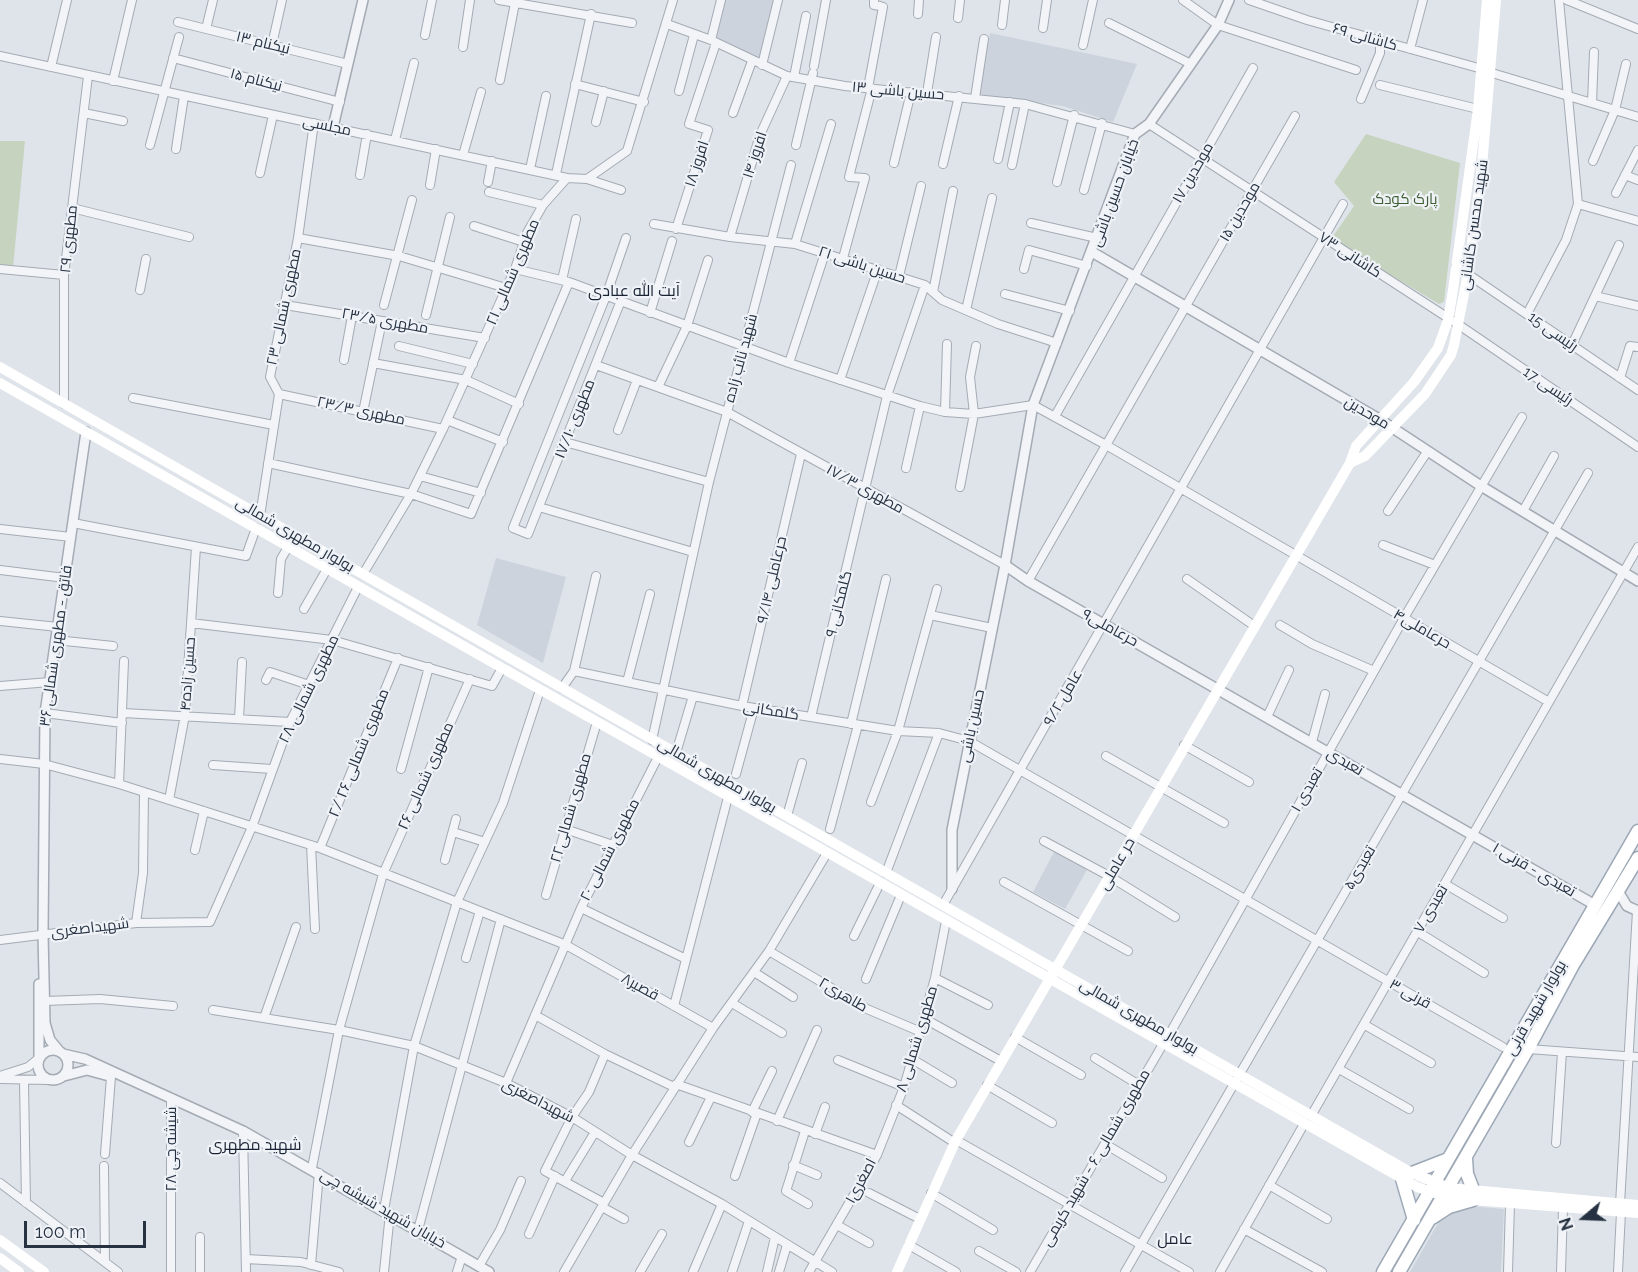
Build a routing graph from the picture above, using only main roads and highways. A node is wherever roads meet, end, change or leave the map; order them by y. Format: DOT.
graph roads {
  1 [pos="1487,0"];
  2 [pos="1496,0"];
  3 [pos="1487,71"];
  4 [pos="1454,322"];
  5 [pos="0,367"];
  6 [pos="0,383"];
  7 [pos="1378,420"];
  8 [pos="1391,427"];
  9 [pos="1350,463"];
  10 [pos="178,469"];
  11 [pos="172,481"];
  12 [pos="759,801"];
  13 [pos="754,812"];
  14 [pos="1638,831"];
  15 [pos="1638,858"];
  16 [pos="883,878"];
  17 [pos="1052,974"];
  18 [pos="1466,1157"];
  19 [pos="1448,1160"];
  20 [pos="1407,1176"];
  21 [pos="1432,1189"];
  22 [pos="1446,1192"];
  23 [pos="1473,1196"];
  24 [pos="1638,1205"];
  25 [pos="1621,1208"];
  26 [pos="1638,1213"];
  27 [pos="1431,1219"];
  28 [pos="1414,1220"];
  29 [pos="0,1240"];
  30 [pos="0,1258"];
  31 [pos="19,1272"];
  32 [pos="44,1272"];
  33 [pos="897,1272"];
  34 [pos="1383,1272"];
  35 [pos="1399,1272"];
  1 -- 3 [label="main road"];
  2 -- 3 [label="main road, شهید محسن کاشانی"];
  3 -- 4 [label="main road"];
  3 -- 4 [label="main road, شهید محسن کاشانی"];
  4 -- 7 [label="main road, شهید محسن کاشانی"];
  4 -- 8 [label="main road, شهید محسن کاشانی"];
  5 -- 10 [label="main road, بولوار مطهری شمالی"];
  6 -- 11 [label="main road, بولوار مطهری شمالی"];
  7 -- 9 [label="main road, حر عاملی"];
  8 -- 9 [label="main road, حر عاملی"];
  9 -- 17 [label="main road, حر عاملی"];
  10 -- 11 [label="main road"];
  10 -- 12 [label="main road, بولوار مطهری شمالی"];
  11 -- 13 [label="main road, بولوار مطهری شمالی"];
  12 -- 13 [label="main road"];
  12 -- 16 [label="main road, بولوار مطهری شمالی"];
  13 -- 16 [label="main road, بولوار مطهری شمالی"];
  14 -- 19 [label="main road, بولوار شهید قرنی"];
  15 -- 18 [label="main road, بولوار شهید قرنی"];
  16 -- 17 [label="main road, بولوار مطهری شمالی"];
  16 -- 17 [label="main road, بولوار مطهری شمالی"];
  17 -- 20 [label="main road, بولوار مطهری شمالی"];
  17 -- 33 [label="main road, حر عاملی"];
  18 -- 22 [label="main road, بولوار شهید قرنی"];
  18 -- 23 [label="main road"];
  19 -- 20 [label="main road"];
  19 -- 21 [label="main road, بولوار شهید قرنی"];
  20 -- 21 [label="main road, بولوار مطهری شمالی"];
  20 -- 28 [label="main road"];
  21 -- 22 [label="main road, بولوار مطهری شمالی"];
  21 -- 28 [label="main road, بولوار شهید قرنی"];
  22 -- 23 [label="main road, بولوار مطهری شمالی"];
  22 -- 27 [label="main road, بولوار شهید قرنی"];
  23 -- 25 [label="main road"];
  23 -- 25 [label="main road"];
  23 -- 27 [label="main road"];
  24 -- 25 [label="main road"];
  25 -- 26 [label="main road"];
  27 -- 35 [label="main road, بولوار شهید قرنی"];
  28 -- 34 [label="main road, بولوار شهید قرنی"];
  29 -- 32 [label="main road"];
  30 -- 31 [label="main road"];
}
